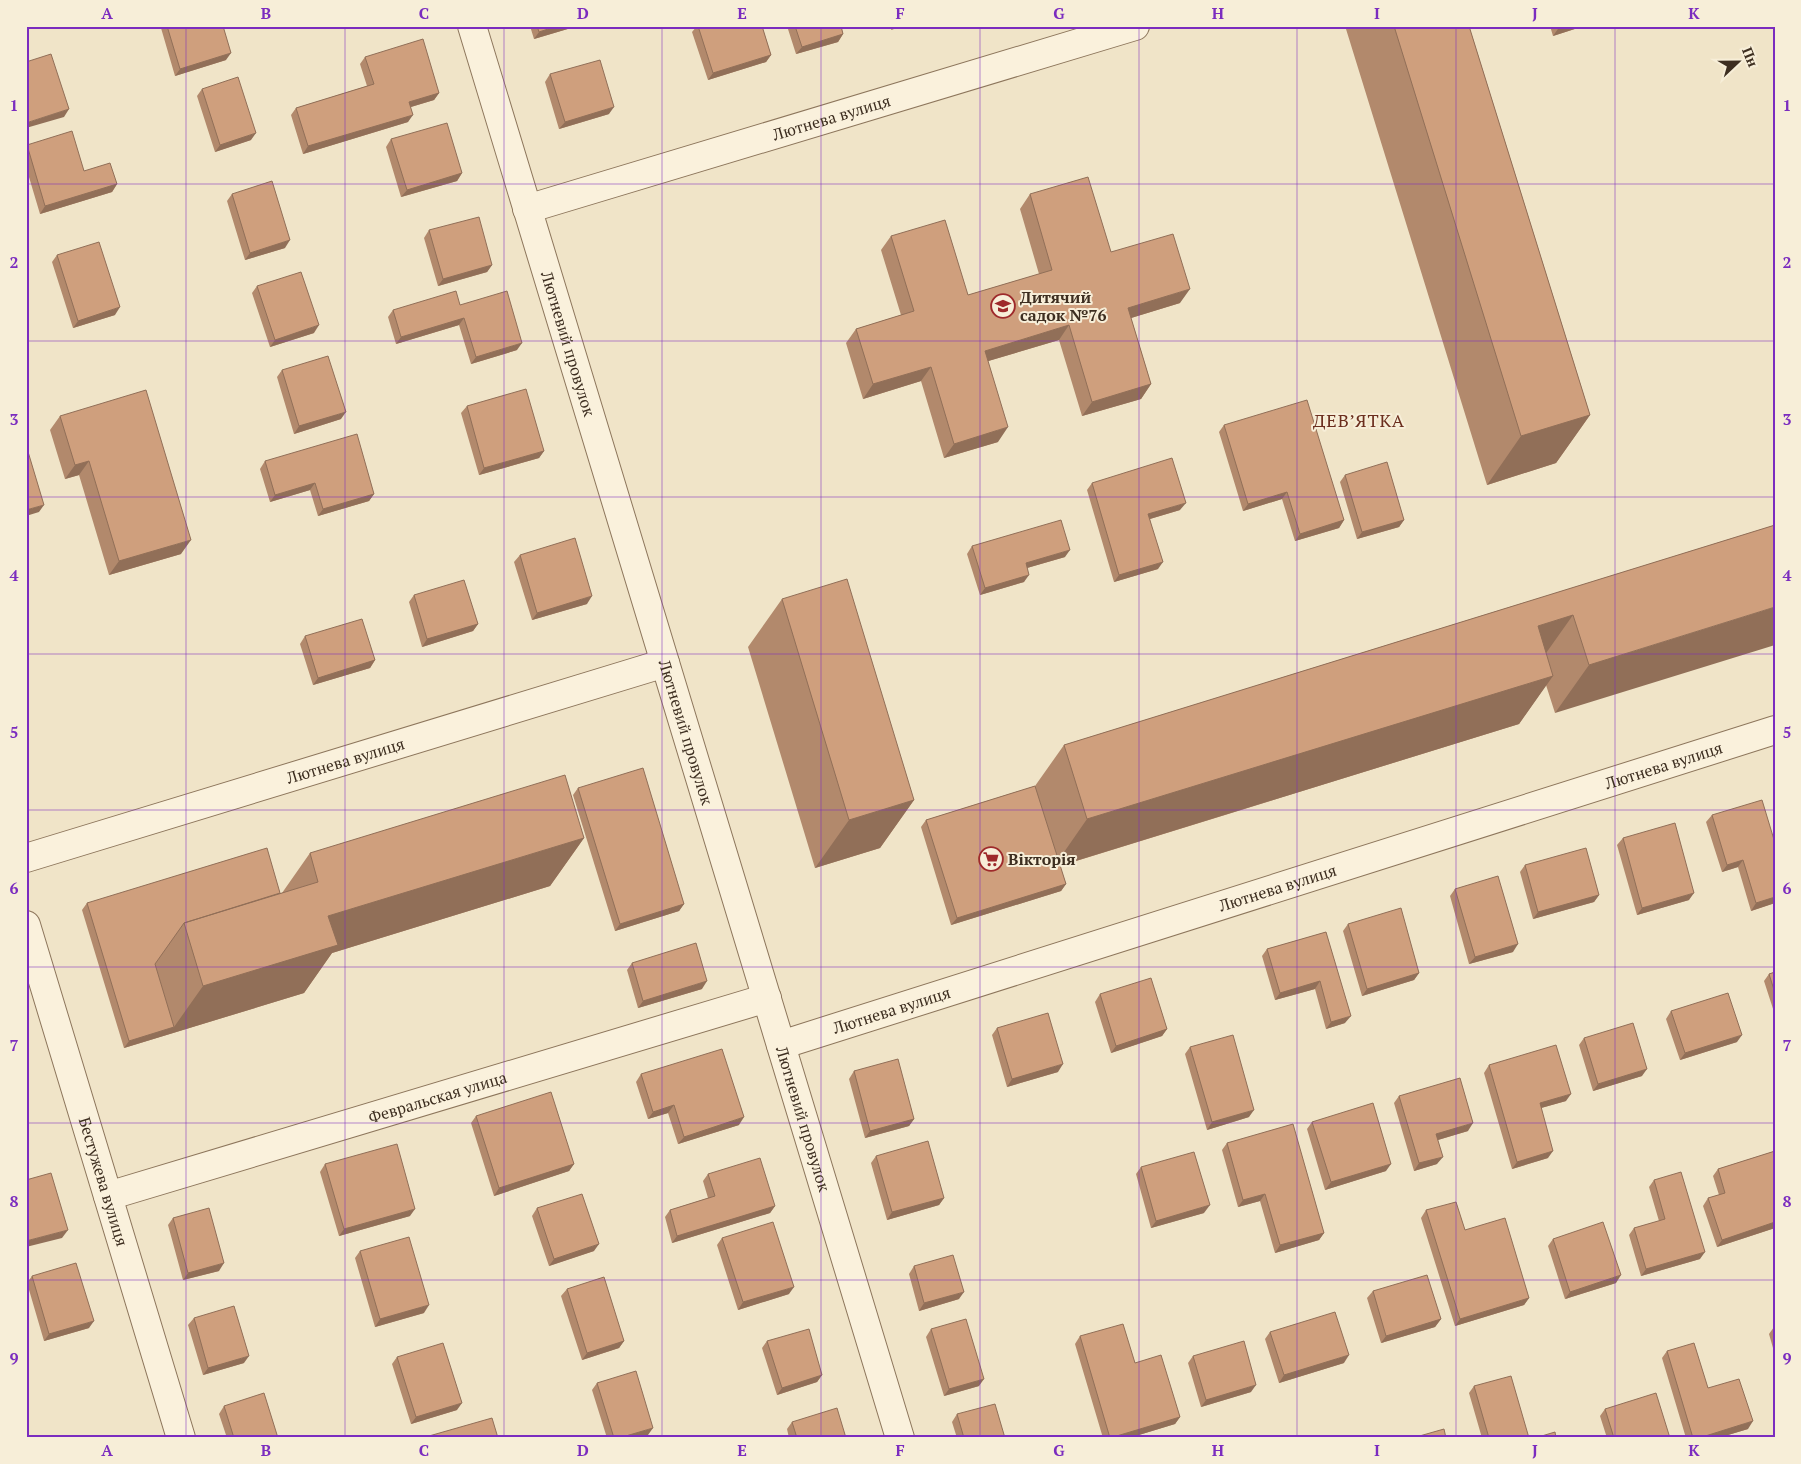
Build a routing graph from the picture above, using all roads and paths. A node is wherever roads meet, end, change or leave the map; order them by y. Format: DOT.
graph roads {
  1 [pos="472,26"];
  2 [pos="1135,26"];
  3 [pos="527,209"];
  4 [pos="665,663"];
  5 [pos="1775,730"];
  6 [pos="26,858"];
  7 [pos="26,925"];
  8 [pos="767,998"];
  9 [pos="781,1045"];
  10 [pos="108,1196"];
  11 [pos="181,1438"];
  12 [pos="900,1438"];
  1 -- 3 [label="street, Лютневий провулок"];
  2 -- 3 [label="street, Лютнева вулиця"];
  3 -- 4 [label="street, Лютневий провулок"];
  4 -- 6 [label="street, Лютнева вулиця"];
  4 -- 8 [label="street, Лютневий провулок"];
  5 -- 9 [label="street, Лютнева вулиця"];
  7 -- 10 [label="street, Бестужева вулиця"];
  8 -- 9 [label="street, Лютневий провулок"];
  8 -- 10 [label="street, Февральская улица"];
  9 -- 12 [label="street, Лютневий провулок"];
  10 -- 11 [label="street, Бестужева вулиця"];
}
